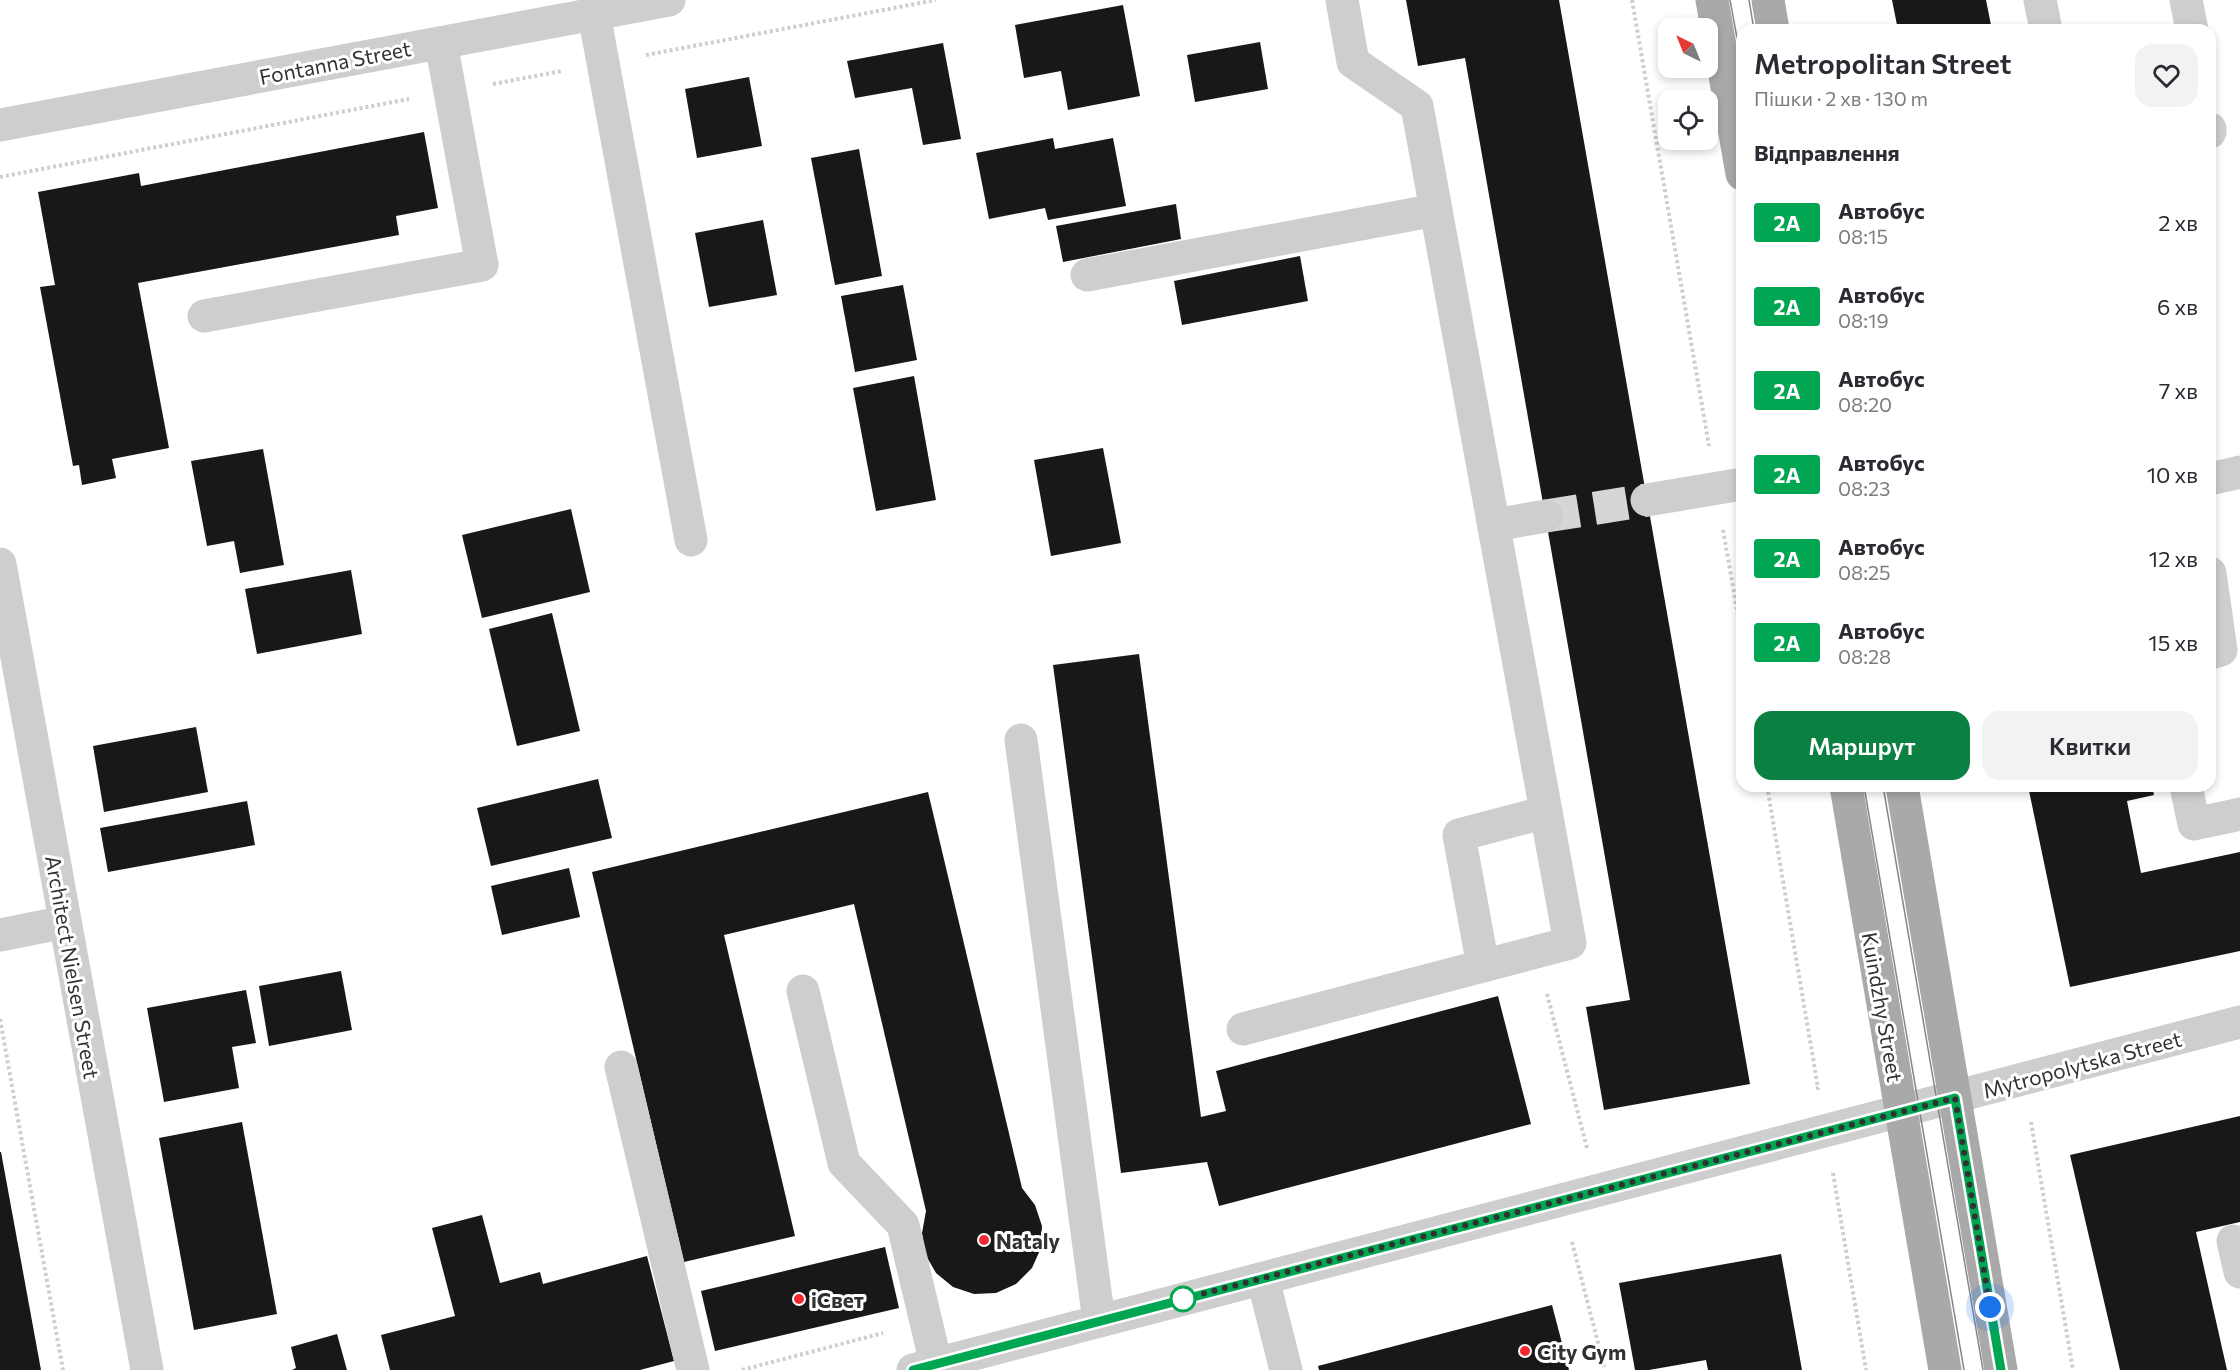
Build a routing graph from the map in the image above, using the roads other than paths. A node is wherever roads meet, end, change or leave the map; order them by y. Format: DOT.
graph roads {
  1 [pos="669,0"];
  2 [pos="1342,0"];
  3 [pos="1712,0"];
  4 [pos="1768,0"];
  5 [pos="2040,0"];
  6 [pos="2186,0"];
  7 [pos="594,14"];
  8 [pos="1772,24"];
  9 [pos="2045,24"];
  10 [pos="2191,24"];
  11 [pos="441,42"];
  12 [pos="0,125"];
  13 [pos="1736,139"];
  14 [pos="1436,210"];
  15 [pos="1087,275"];
  16 [pos="204,316"];
  17 [pos="2240,472"];
  18 [pos="2216,478"];
  19 [pos="1729,487"];
  20 [pos="1647,500"];
  21 [pos="1546,516"];
  22 [pos="1494,525"];
  23 [pos="691,540"];
  24 [pos="0,564"];
  25 [pos="2216,615"];
  26 [pos="2216,651"];
  27 [pos="1021,740"];
  28 [pos="1847,792"];
  29 [pos="1903,792"];
  30 [pos="2187,792"];
  31 [pos="1546,812"];
  32 [pos="2240,814"];
  33 [pos="65,922"];
  34 [pos="0,935"];
  35 [pos="1483,966"];
  36 [pos="803,991"];
  37 [pos="2240,1022"];
  38 [pos="1243,1029"];
  39 [pos="621,1068"];
  40 [pos="1955,1098"];
  41 [pos="1901,1112"];
  42 [pos="1263,1279"];
  43 [pos="1099,1321"];
  44 [pos="925,1367"];
  45 [pos="147,1370"];
  46 [pos="693,1370"];
  47 [pos="1286,1370"];
  48 [pos="1945,1370"];
  49 [pos="2001,1370"];
  1 -- 7 [label="street, Fontanna Street"];
  2 -- 14 [label="street"];
  3 -- 13 [label="main road"];
  4 -- 8 [label="main road"];
  5 -- 9 [label="street"];
  6 -- 10 [label="street"];
  7 -- 11 [label="street, Fontanna Street"];
  7 -- 23 [label="street"];
  11 -- 12 [label="street, Fontanna Street"];
  11 -- 16 [label="street"];
  14 -- 15 [label="street"];
  14 -- 22 [label="street"];
  17 -- 18 [label="street"];
  19 -- 20 [label="street"];
  21 -- 22 [label="street"];
  22 -- 31 [label="street"];
  24 -- 33 [label="street, Architect Nielsen Street"];
  25 -- 26 [label="street"];
  27 -- 43 [label="street"];
  28 -- 41 [label="main road, Kuindzhy Street"];
  29 -- 40 [label="main road"];
  30 -- 32 [label="street"];
  31 -- 35 [label="street"];
  31 -- 35 [label="street"];
  33 -- 34 [label="street"];
  33 -- 45 [label="street, Architect Nielsen Street"];
  35 -- 38 [label="street"];
  36 -- 44 [label="street"];
  37 -- 40 [label="street, Mytropolytska Street"];
  39 -- 46 [label="street"];
  40 -- 41 [label="street, Mytropolytska Street"];
  40 -- 49 [label="main road"];
  41 -- 42 [label="street, Mytropolytska Street"];
  41 -- 48 [label="main road, Kuindzhy Street"];
  42 -- 43 [label="street, Mytropolytska Street"];
  42 -- 47 [label="street"];
  43 -- 44 [label="street, Mytropolytska Street"];
}
